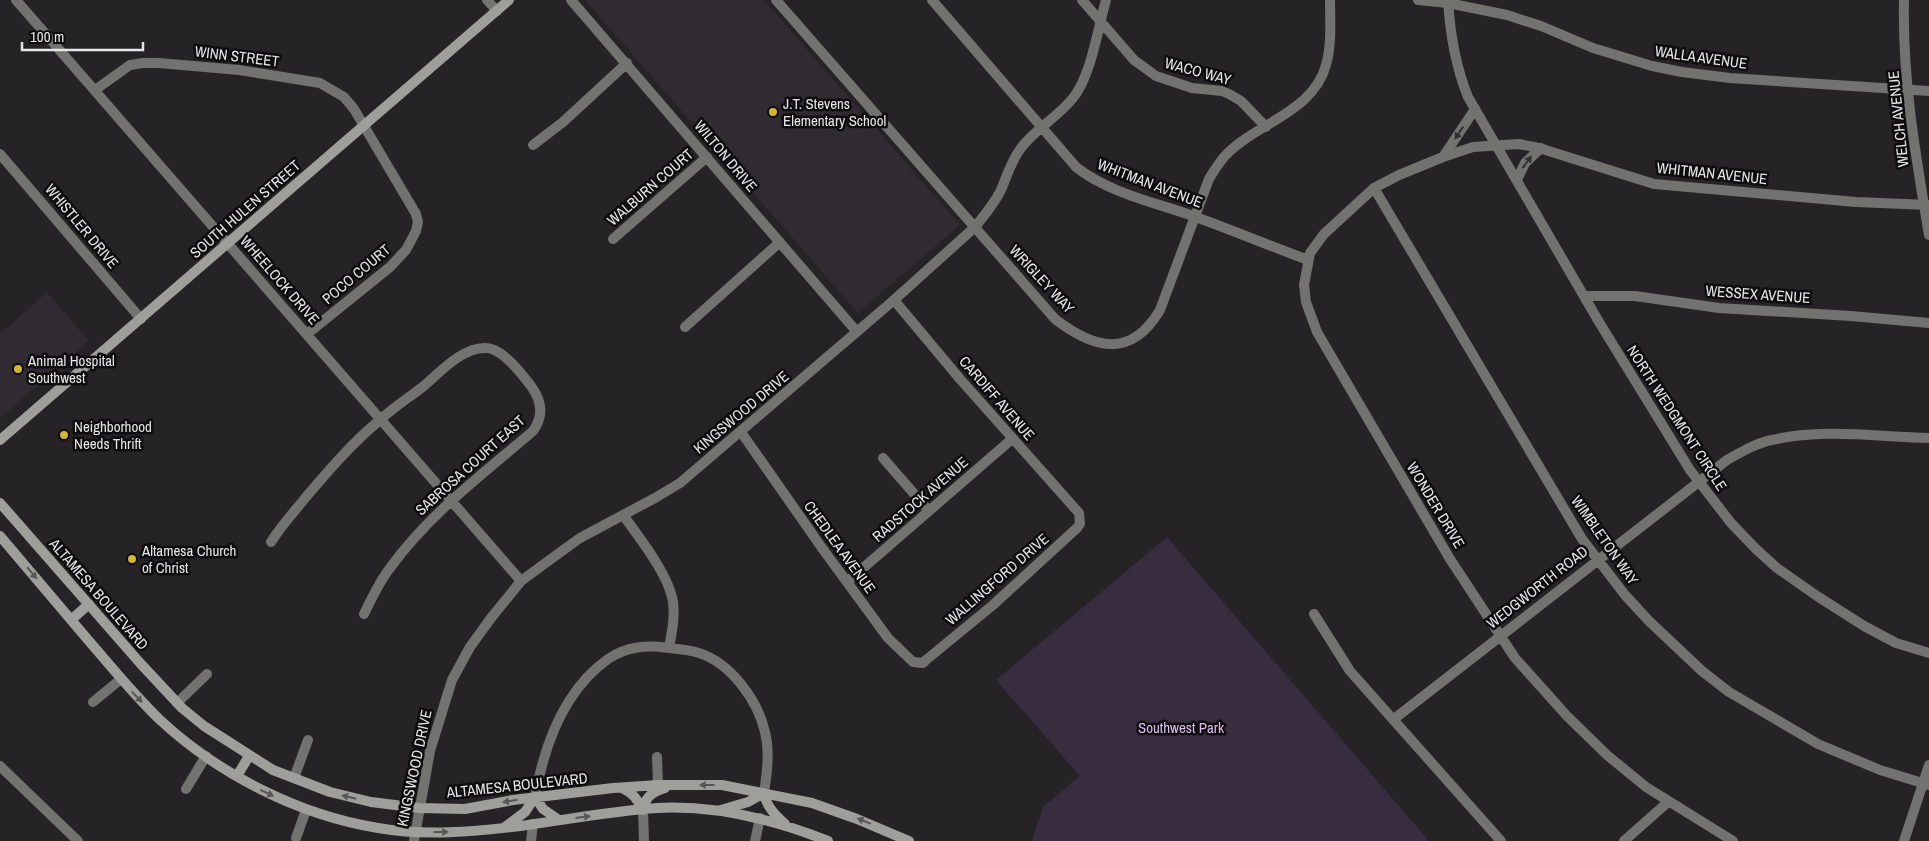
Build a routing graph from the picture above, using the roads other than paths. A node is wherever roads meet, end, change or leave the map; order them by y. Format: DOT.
graph roads {
  1 [pos="16,0"];
  2 [pos="487,0"];
  3 [pos="509,0"];
  4 [pos="571,0"];
  5 [pos="776,0"];
  6 [pos="932,0"];
  7 [pos="1082,0"];
  8 [pos="1106,0"];
  9 [pos="1330,0"];
  10 [pos="1418,0"];
  11 [pos="1904,0"];
  12 [pos="1448,2"];
  13 [pos="497,11"];
  14 [pos="1100,20"];
  15 [pos="627,63"];
  16 [pos="95,90"];
  17 [pos="1908,90"];
  18 [pos="1929,91"];
  19 [pos="1475,109"];
  20 [pos="364,126"];
  21 [pos="1042,126"];
  22 [pos="1266,127"];
  23 [pos="533,145"];
  24 [pos="1497,145"];
  25 [pos="1541,148"];
  26 [pos="0,154"];
  27 [pos="707,156"];
  28 [pos="1443,157"];
  29 [pos="1517,180"];
  30 [pos="1374,188"];
  31 [pos="1926,205"];
  32 [pos="1195,217"];
  33 [pos="974,227"];
  34 [pos="1929,235"];
  35 [pos="613,239"];
  36 [pos="780,242"];
  37 [pos="227,243"];
  38 [pos="1308,260"];
  39 [pos="1584,296"];
  40 [pos="894,300"];
  41 [pos="141,319"];
  42 [pos="1929,323"];
  43 [pos="685,328"];
  44 [pos="857,332"];
  45 [pos="307,334"];
  46 [pos="380,419"];
  47 [pos="741,432"];
  48 [pos="1012,438"];
  49 [pos="1929,438"];
  50 [pos="0,440"];
  51 [pos="883,458"];
  52 [pos="1697,481"];
  53 [pos="451,500"];
  54 [pos="0,503"];
  55 [pos="929,511"];
  56 [pos="623,514"];
  57 [pos="1079,515"];
  58 [pos="0,536"];
  59 [pos="271,542"];
  60 [pos="1597,559"];
  61 [pos="520,581"];
  62 [pos="847,582"];
  63 [pos="89,604"];
  64 [pos="364,614"];
  65 [pos="1314,614"];
  66 [pos="71,620"];
  67 [pos="1499,635"];
  68 [pos="670,648"];
  69 [pos="1929,652"];
  70 [pos="926,660"];
  71 [pos="207,674"];
  72 [pos="121,679"];
  73 [pos="93,702"];
  74 [pos="177,703"];
  75 [pos="1394,718"];
  76 [pos="308,740"];
  77 [pos="206,756"];
  78 [pos="249,756"];
  79 [pos="657,757"];
  80 [pos="1929,765"];
  81 [pos="0,766"];
  82 [pos="237,776"];
  83 [pos="294,778"];
  84 [pos="1926,784"];
  85 [pos="658,785"];
  86 [pos="676,785"];
  87 [pos="621,788"];
  88 [pos="186,789"];
  89 [pos="764,793"];
  90 [pos="536,798"];
  91 [pos="1668,802"];
  92 [pos="419,808"];
  93 [pos="306,810"];
  94 [pos="643,810"];
  95 [pos="717,811"];
  96 [pos="760,818"];
  97 [pos="559,820"];
  98 [pos="533,824"];
  99 [pos="788,826"];
  100 [pos="503,828"];
  101 [pos="415,836"];
  102 [pos="296,838"];
  103 [pos="78,841"];
  104 [pos="532,841"];
  105 [pos="644,841"];
  106 [pos="755,841"];
  107 [pos="828,841"];
  108 [pos="909,841"];
  109 [pos="1501,841"];
  110 [pos="1624,841"];
  111 [pos="1733,841"];
  112 [pos="1904,841"];
  1 -- 16 [label="street, WHEELOCK DRIVE"];
  2 -- 13 [label="street"];
  3 -- 13 [label="main road, SOUTH HULEN STREET"];
  4 -- 15 [label="street, WILTON DRIVE"];
  5 -- 33 [label="street, WRIGLEY WAY"];
  6 -- 21 [label="street, WHITMAN AVENUE"];
  7 -- 14 [label="street, WACO WAY"];
  8 -- 14 [label="street, KINGSWOOD DRIVE"];
  9 -- 22 [label="street, WRIGLEY WAY"];
  10 -- 12 [label="street, WALLA AVENUE"];
  11 -- 17 [label="street, WELCH AVENUE"];
  12 -- 17 [label="street, WALLA AVENUE"];
  12 -- 19 [label="street, NORTH WEDGMONT CIRCLE"];
  13 -- 20 [label="main road, SOUTH HULEN STREET"];
  14 -- 21 [label="street, KINGSWOOD DRIVE"];
  14 -- 22 [label="street, WACO WAY"];
  15 -- 23 [label="street"];
  15 -- 27 [label="street, WILTON DRIVE"];
  16 -- 20 [label="street, WINN STREET"];
  16 -- 37 [label="street, WHEELOCK DRIVE"];
  17 -- 18 [label="street, WALLA AVENUE"];
  17 -- 31 [label="street, WELCH AVENUE"];
  19 -- 24 [label="street, NORTH WEDGMONT CIRCLE"];
  19 -- 28 [label="street, one-way"];
  20 -- 37 [label="main road, SOUTH HULEN STREET"];
  20 -- 45 [label="street, POCO COURT"];
  21 -- 32 [label="street, WHITMAN AVENUE"];
  21 -- 33 [label="street, KINGSWOOD DRIVE"];
  22 -- 32 [label="street, WRIGLEY WAY"];
  24 -- 25 [label="street, WHITMAN AVENUE"];
  24 -- 28 [label="street, WONDER DRIVE"];
  24 -- 29 [label="street, NORTH WEDGMONT CIRCLE"];
  29 -- 25 [label="street, one-way"];
  25 -- 31 [label="street, WHITMAN AVENUE"];
  26 -- 41 [label="street, WHISTLER DRIVE"];
  27 -- 35 [label="street, WALBURN COURT"];
  27 -- 36 [label="street, WILTON DRIVE"];
  28 -- 30 [label="street, WONDER DRIVE"];
  29 -- 39 [label="street, NORTH WEDGMONT CIRCLE"];
  30 -- 38 [label="street, WONDER DRIVE"];
  30 -- 60 [label="street, WIMBLETON WAY"];
  31 -- 34 [label="street, WELCH AVENUE"];
  32 -- 33 [label="street, WRIGLEY WAY"];
  32 -- 38 [label="street, WHITMAN AVENUE"];
  33 -- 40 [label="street, KINGSWOOD DRIVE"];
  36 -- 43 [label="street"];
  36 -- 44 [label="street, WILTON DRIVE"];
  37 -- 41 [label="main road, SOUTH HULEN STREET"];
  37 -- 45 [label="street, WHEELOCK DRIVE"];
  38 -- 67 [label="street, WONDER DRIVE"];
  39 -- 42 [label="street, WESSEX AVENUE"];
  39 -- 52 [label="street, NORTH WEDGMONT CIRCLE"];
  40 -- 44 [label="street, KINGSWOOD DRIVE"];
  40 -- 48 [label="street, CARDIFF AVENUE"];
  41 -- 50 [label="main road, SOUTH HULEN STREET"];
  44 -- 47 [label="street, KINGSWOOD DRIVE"];
  45 -- 46 [label="street, WHEELOCK DRIVE"];
  46 -- 53 [label="street, WHEELOCK DRIVE"];
  46 -- 53 [label="street, SABROSA COURT EAST"];
  46 -- 59 [label="street, SABROSA COURT EAST"];
  47 -- 56 [label="street, KINGSWOOD DRIVE"];
  47 -- 62 [label="street, CHEDLEA AVENUE"];
  48 -- 55 [label="street, RADSTOCK AVENUE"];
  48 -- 57 [label="street, CARDIFF AVENUE"];
  49 -- 52 [label="street, WEDGWORTH ROAD"];
  51 -- 55 [label="street"];
  52 -- 60 [label="street, WEDGWORTH ROAD"];
  52 -- 69 [label="street, NORTH WEDGMONT CIRCLE"];
  53 -- 61 [label="street, WHEELOCK DRIVE"];
  53 -- 64 [label="street, SABROSA COURT EAST"];
  54 -- 63 [label="main road, ALTAMESA BOULEVARD"];
  55 -- 62 [label="street, RADSTOCK AVENUE"];
  56 -- 61 [label="street, KINGSWOOD DRIVE"];
  56 -- 68 [label="street"];
  57 -- 70 [label="street, WALLINGFORD DRIVE"];
  58 -- 66 [label="main road, one-way"];
  60 -- 67 [label="street, WEDGWORTH ROAD"];
  60 -- 84 [label="street, WIMBLETON WAY"];
  61 -- 92 [label="street, KINGSWOOD DRIVE"];
  62 -- 70 [label="street, CHEDLEA AVENUE"];
  63 -- 66 [label="main road"];
  63 -- 74 [label="main road, ALTAMESA BOULEVARD"];
  65 -- 75 [label="street"];
  66 -- 72 [label="main road"];
  67 -- 75 [label="street, WEDGWORTH ROAD"];
  67 -- 91 [label="street, WONDER DRIVE"];
  68 -- 89 [label="street"];
  68 -- 90 [label="street"];
  71 -- 74 [label="street"];
  72 -- 73 [label="street"];
  72 -- 77 [label="main road, one-way"];
  74 -- 78 [label="main road, ALTAMESA BOULEVARD"];
  75 -- 109 [label="street"];
  76 -- 83 [label="street"];
  77 -- 82 [label="main road"];
  77 -- 88 [label="street"];
  78 -- 82 [label="main road"];
  78 -- 83 [label="main road, ALTAMESA BOULEVARD"];
  79 -- 85 [label="street"];
  80 -- 84 [label="street"];
  81 -- 103 [label="street"];
  82 -- 93 [label="main road, one-way"];
  92 -- 83 [label="main road, ALTAMESA BOULEVARD, one-way"];
  84 -- 112 [label="street"];
  85 -- 86 [label="main road, ALTAMESA BOULEVARD"];
  85 -- 87 [label="main road, ALTAMESA BOULEVARD"];
  89 -- 86 [label="main road, ALTAMESA BOULEVARD, one-way"];
  86 -- 94 [label="main road"];
  87 -- 90 [label="main road, ALTAMESA BOULEVARD"];
  87 -- 94 [label="main road"];
  89 -- 95 [label="main road"];
  89 -- 99 [label="main road"];
  108 -- 89 [label="main road, ALTAMESA BOULEVARD, one-way"];
  90 -- 92 [label="main road, ALTAMESA BOULEVARD, one-way"];
  90 -- 97 [label="main road"];
  90 -- 100 [label="main road"];
  91 -- 110 [label="street"];
  91 -- 111 [label="street, WONDER DRIVE"];
  92 -- 101 [label="street, KINGSWOOD DRIVE"];
  93 -- 101 [label="main road"];
  93 -- 102 [label="street"];
  94 -- 95 [label="main road"];
  97 -- 94 [label="main road, one-way"];
  94 -- 105 [label="street"];
  95 -- 96 [label="main road"];
  96 -- 99 [label="main road"];
  96 -- 106 [label="street"];
  97 -- 98 [label="main road"];
  98 -- 100 [label="main road"];
  98 -- 104 [label="street"];
  99 -- 107 [label="main road"];
  101 -- 100 [label="main road, one-way"];
}
